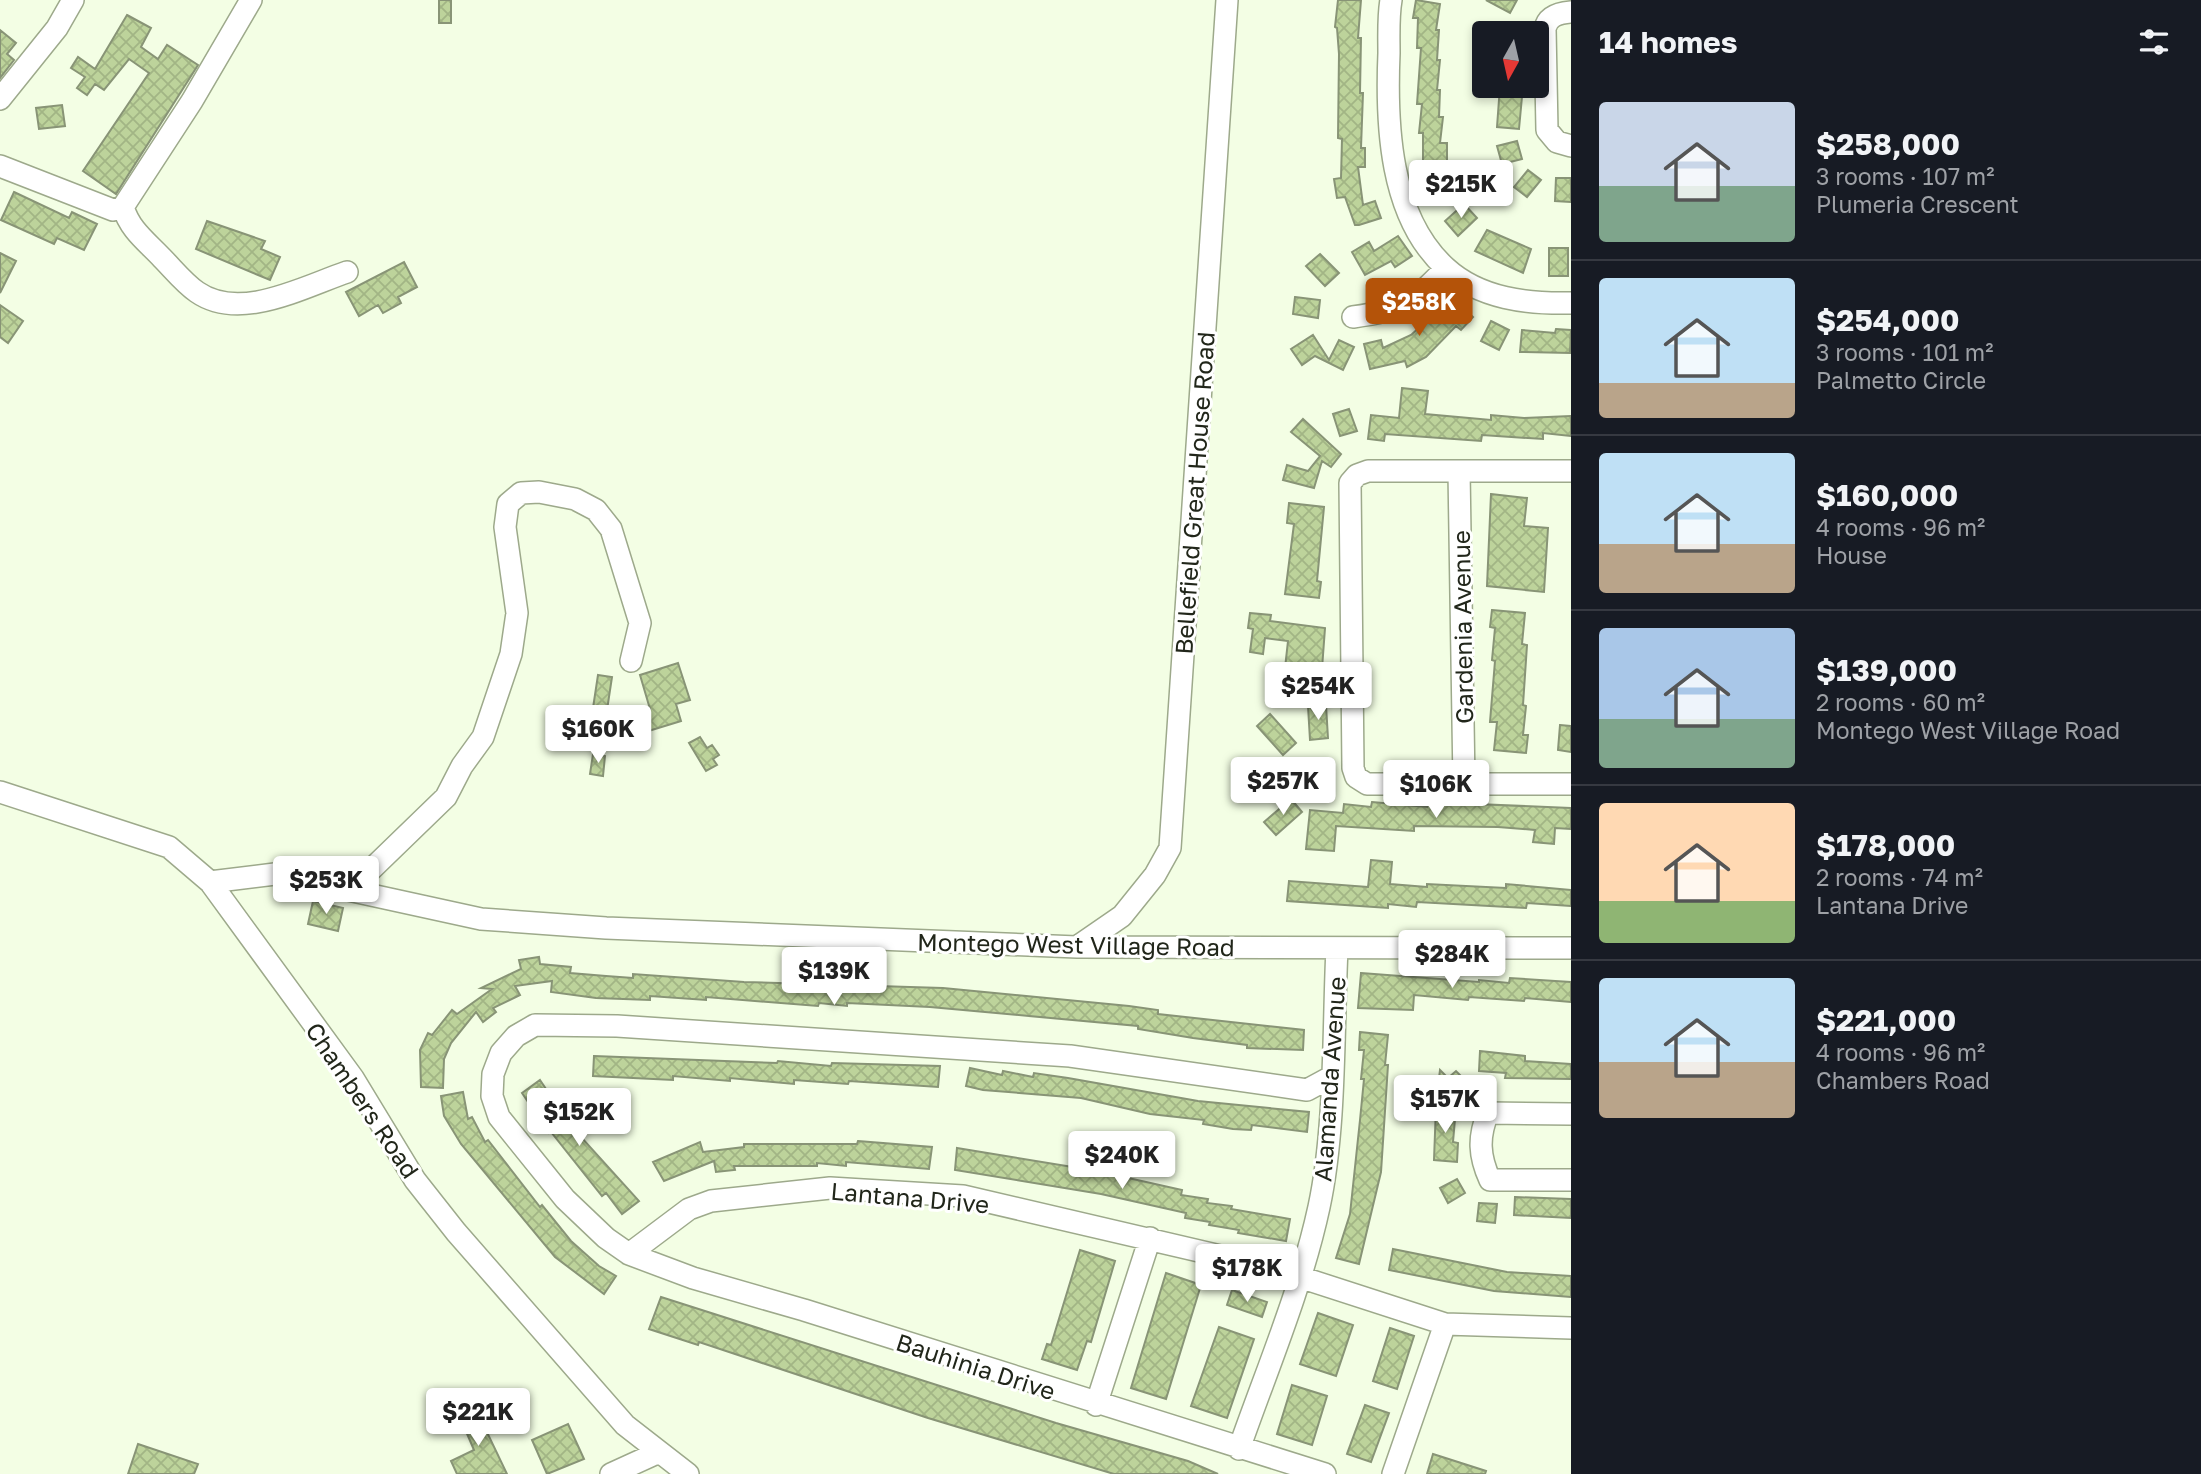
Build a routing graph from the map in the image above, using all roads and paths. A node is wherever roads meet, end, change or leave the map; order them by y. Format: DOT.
graph roads {
  1 [pos="73,0"];
  2 [pos="251,0"];
  3 [pos="1227,0"];
  4 [pos="1391,0"];
  5 [pos="1571,12"];
  6 [pos="0,99"];
  7 [pos="1571,146"];
  8 [pos="0,166"];
  9 [pos="123,207"];
  10 [pos="1446,268"];
  11 [pos="347,272"];
  12 [pos="1571,303"];
  13 [pos="1353,317"];
  14 [pos="1459,471"];
  15 [pos="1571,471"];
  16 [pos="631,661"];
  17 [pos="1464,783"];
  18 [pos="1571,784"];
  19 [pos="0,792"];
  20 [pos="210,882"];
  21 [pos="351,889"];
  22 [pos="1077,947"];
  23 [pos="1337,948"];
  24 [pos="1571,948"];
  25 [pos="1331,1077"];
  26 [pos="1571,1114"];
  27 [pos="1571,1180"];
  28 [pos="1150,1238"];
  29 [pos="629,1254"];
  30 [pos="1301,1276"];
  31 [pos="1445,1324"];
  32 [pos="1571,1328"];
  33 [pos="1096,1405"];
  34 [pos="1239,1449"];
  35 [pos="657,1453"];
  36 [pos="611,1474"];
  37 [pos="688,1474"];
  38 [pos="1325,1474"];
  39 [pos="1393,1474"];
  1 -- 6 [label="street"];
  2 -- 9 [label="street"];
  3 -- 22 [label="street, Bellefield Great House Road"];
  4 -- 10 [label="street"];
  5 -- 7 [label="street"];
  8 -- 9 [label="street"];
  9 -- 11 [label="street"];
  10 -- 12 [label="street"];
  10 -- 13 [label="street"];
  14 -- 15 [label="street"];
  14 -- 17 [label="street, Gardenia Avenue"];
  14 -- 17 [label="street"];
  16 -- 21 [label="street"];
  17 -- 18 [label="street"];
  19 -- 20 [label="street, Chambers Road"];
  20 -- 21 [label="street, Montego West Village Road"];
  20 -- 35 [label="street, Chambers Road"];
  21 -- 22 [label="street, Montego West Village Road"];
  22 -- 23 [label="street, Montego West Village Road"];
  23 -- 24 [label="street, Montego West Village Road"];
  23 -- 25 [label="street, Alamanda Avenue"];
  25 -- 29 [label="street, Bauhinia Drive"];
  25 -- 30 [label="street, Alamanda Avenue"];
  26 -- 27 [label="street"];
  28 -- 29 [label="street, Lantana Drive"];
  28 -- 30 [label="street, Lantana Drive"];
  28 -- 33 [label="street"];
  29 -- 33 [label="street, Bauhinia Drive"];
  30 -- 31 [label="street, Lantana Drive"];
  30 -- 34 [label="street, Alamanda Avenue"];
  31 -- 32 [label="street, Lantana Drive"];
  31 -- 39 [label="street"];
  33 -- 34 [label="street, Bauhinia Drive"];
  34 -- 38 [label="street, Bauhinia Drive"];
  35 -- 36 [label="street"];
  35 -- 37 [label="street, Chambers Road"];
}
